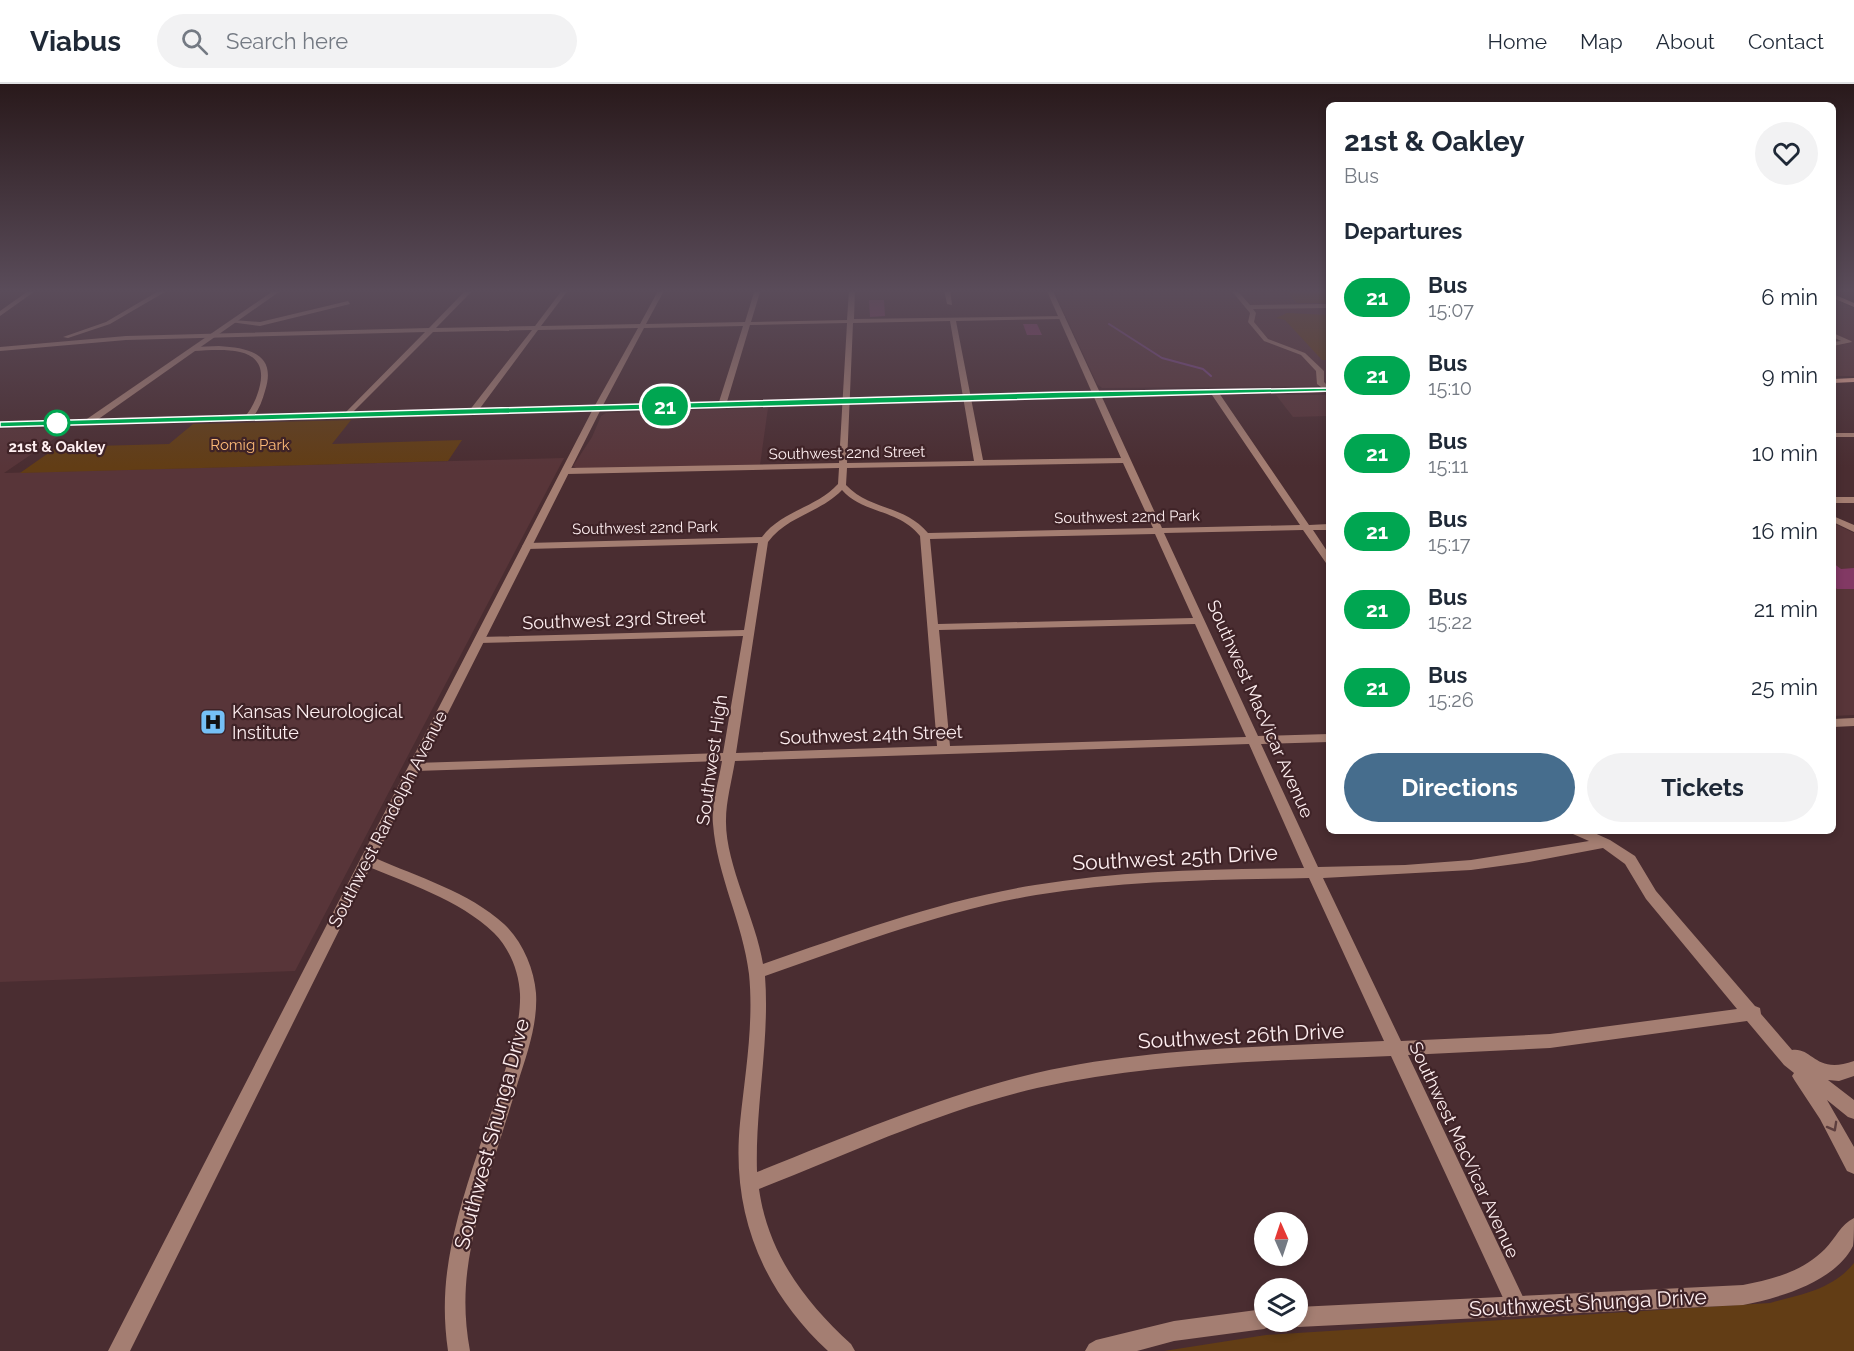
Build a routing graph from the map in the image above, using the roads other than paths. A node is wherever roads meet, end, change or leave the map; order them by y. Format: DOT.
graph roads {
  1 [pos="206,348"];
  2 [pos="227,348"];
  3 [pos="414,348"];
  4 [pos="522,348"];
  5 [pos="630,348"];
  6 [pos="740,348"];
  7 [pos="849,348"];
  8 [pos="958,348"];
  9 [pos="1076,348"];
  10 [pos="1288,348"];
  11 [pos="194,349"];
  12 [pos="1854,380"];
  13 [pos="1836,381"];
  14 [pos="1326,387"];
  15 [pos="1326,390"];
  16 [pos="1214,392"];
  17 [pos="1097,394"];
  18 [pos="967,398"];
  19 [pos="846,401"];
  20 [pos="722,405"];
  21 [pos="597,408"];
  22 [pos="472,413"];
  23 [pos="347,416"];
  24 [pos="247,419"];
  25 [pos="87,423"];
  26 [pos="0,425"];
  27 [pos="1836,435"];
  28 [pos="1854,435"];
  29 [pos="1128,460"];
  30 [pos="979,463"];
  31 [pos="843,466"];
  32 [pos="567,471"];
  33 [pos="842,485"];
  34 [pos="1836,500"];
  35 [pos="1854,500"];
  36 [pos="1836,520"];
  37 [pos="1326,527"];
  38 [pos="1305,528"];
  39 [pos="1854,529"];
  40 [pos="1159,531"];
  41 [pos="925,536"];
  42 [pos="764,540"];
  43 [pos="527,546"];
  44 [pos="1326,557"];
  45 [pos="1200,621"];
  46 [pos="934,627"];
  47 [pos="750,633"];
  48 [pos="479,640"];
  49 [pos="1854,722"];
  50 [pos="1836,723"];
  51 [pos="1326,738"];
  52 [pos="1254,740"];
  53 [pos="944,751"];
  54 [pos="728,757"];
  55 [pos="415,767"];
  56 [pos="1585,834"];
  57 [pos="1605,843"];
  58 [pos="367,860"];
  59 [pos="1313,872"];
  60 [pos="757,972"];
  61 [pos="1754,1014"];
  62 [pos="1775,1041"];
  63 [pos="1397,1049"];
  64 [pos="1790,1060"];
  65 [pos="1854,1068"];
  66 [pos="1854,1111"];
  67 [pos="1854,1165"];
  68 [pos="748,1184"];
  69 [pos="1854,1228"];
  70 [pos="1516,1306"];
  71 [pos="1308,1316"];
  72 [pos="1254,1320"];
  73 [pos="119,1351"];
  74 [pos="459,1351"];
  75 [pos="844,1351"];
  76 [pos="1096,1351"];
  1 -- 11 [label="street"];
  2 -- 24 [label="street"];
  3 -- 23 [label="street"];
  4 -- 22 [label="street"];
  5 -- 21 [label="street, Southwest Randolph Avenue"];
  6 -- 20 [label="street"];
  7 -- 19 [label="street"];
  8 -- 18 [label="street"];
  9 -- 17 [label="street, Southwest MacVicar Avenue"];
  10 -- 14 [label="street"];
  11 -- 25 [label="street"];
  12 -- 13 [label="main road"];
  15 -- 16 [label="main road"];
  16 -- 17 [label="main road"];
  16 -- 38 [label="street"];
  17 -- 18 [label="main road"];
  17 -- 29 [label="street, Southwest MacVicar Avenue"];
  18 -- 19 [label="main road"];
  18 -- 30 [label="street"];
  19 -- 20 [label="main road"];
  19 -- 31 [label="street"];
  20 -- 21 [label="main road"];
  21 -- 22 [label="main road"];
  21 -- 32 [label="street, Southwest Randolph Avenue"];
  22 -- 23 [label="main road"];
  23 -- 24 [label="main road"];
  24 -- 25 [label="main road"];
  25 -- 26 [label="main road"];
  27 -- 28 [label="street"];
  29 -- 30 [label="street, Southwest 22nd Street"];
  29 -- 40 [label="street, Southwest MacVicar Avenue"];
  30 -- 31 [label="street, Southwest 22nd Street"];
  31 -- 32 [label="street, Southwest 22nd Street"];
  31 -- 33 [label="street"];
  32 -- 43 [label="street, Southwest Randolph Avenue"];
  33 -- 41 [label="street"];
  33 -- 42 [label="street"];
  34 -- 35 [label="street"];
  36 -- 39 [label="street"];
  37 -- 38 [label="street, Southwest 22nd Park"];
  38 -- 40 [label="street, Southwest 22nd Park"];
  38 -- 44 [label="street"];
  40 -- 41 [label="street, Southwest 22nd Park"];
  40 -- 45 [label="street, Southwest MacVicar Avenue"];
  41 -- 46 [label="street"];
  42 -- 43 [label="street, Southwest 22nd Park"];
  42 -- 47 [label="street, Southwest High"];
  43 -- 48 [label="street, Southwest Randolph Avenue"];
  45 -- 46 [label="street"];
  45 -- 52 [label="street, Southwest MacVicar Avenue"];
  46 -- 53 [label="street"];
  47 -- 48 [label="street, Southwest 23rd Street"];
  47 -- 54 [label="street, Southwest High"];
  48 -- 55 [label="street, Southwest Randolph Avenue"];
  49 -- 50 [label="street"];
  51 -- 52 [label="street, Southwest 24th Street"];
  52 -- 53 [label="street, Southwest 24th Street"];
  52 -- 59 [label="street, Southwest MacVicar Avenue"];
  53 -- 54 [label="street, Southwest 24th Street"];
  54 -- 55 [label="street, Southwest 24th Street"];
  54 -- 60 [label="street, Southwest High"];
  55 -- 58 [label="street, Southwest Randolph Avenue"];
  56 -- 57 [label="street"];
  57 -- 59 [label="street, Southwest 25th Drive"];
  57 -- 61 [label="street"];
  58 -- 73 [label="street, Southwest Randolph Avenue"];
  58 -- 74 [label="street, Southwest Shunga Drive"];
  59 -- 60 [label="street, Southwest 25th Drive"];
  59 -- 63 [label="street, Southwest MacVicar Avenue"];
  60 -- 68 [label="street, Southwest High"];
  61 -- 62 [label="street"];
  61 -- 63 [label="street, Southwest 26th Drive"];
  62 -- 64 [label="street"];
  62 -- 65 [label="street"];
  63 -- 68 [label="street, Southwest 26th Drive"];
  63 -- 70 [label="street, Southwest MacVicar Avenue"];
  64 -- 66 [label="street"];
  64 -- 67 [label="street, one-way"];
  68 -- 75 [label="street, Southwest High"];
  69 -- 70 [label="street, Southwest Shunga Drive"];
  70 -- 71 [label="street, Southwest Shunga Drive"];
  72 -- 76 [label="street"];
}
